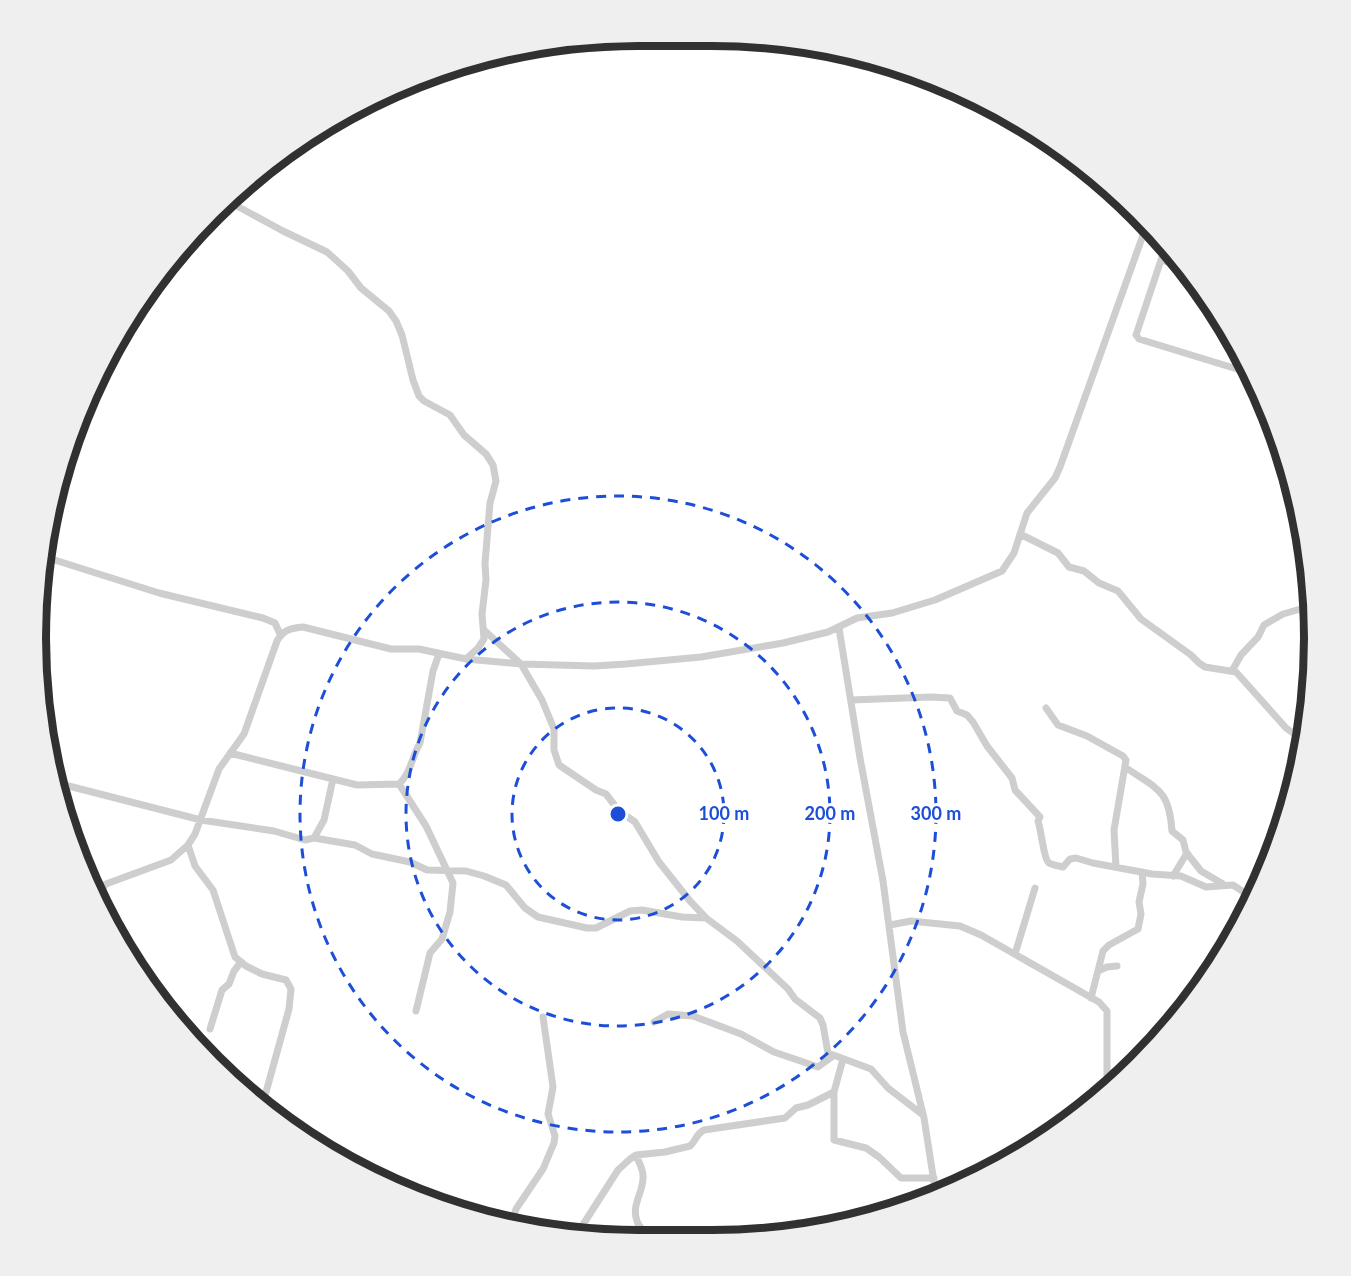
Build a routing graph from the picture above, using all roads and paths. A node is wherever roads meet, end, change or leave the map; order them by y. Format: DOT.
graph roads {
  1 [pos="235,205"];
  2 [pos="1144,233"];
  3 [pos="1163,254"];
  4 [pos="1161,260"];
  5 [pos="1170,263"];
  6 [pos="1241,370"];
  7 [pos="1020,534"];
  8 [pos="52,559"];
  9 [pos="1303,608"];
  10 [pos="839,628"];
  11 [pos="484,630"];
  12 [pos="280,634"];
  13 [pos="439,654"];
  14 [pos="466,659"];
  15 [pos="521,664"];
  16 [pos="1232,671"];
  17 [pos="851,699"];
  18 [pos="1046,708"];
  19 [pos="1296,735"];
  20 [pos="231,753"];
  21 [pos="1125,767"];
  22 [pos="333,779"];
  23 [pos="399,784"];
  24 [pos="66,785"];
  25 [pos="201,820"];
  26 [pos="314,838"];
  27 [pos="188,845"];
  28 [pos="1186,853"];
  29 [pos="1116,867"];
  30 [pos="448,872"];
  31 [pos="1142,872"];
  32 [pos="1173,876"];
  33 [pos="1224,885"];
  34 [pos="1035,888"];
  35 [pos="102,889"];
  36 [pos="1247,894"];
  37 [pos="706,918"];
  38 [pos="890,925"];
  39 [pos="1015,954"];
  40 [pos="241,962"];
  41 [pos="1117,966"];
  42 [pos="1098,971"];
  43 [pos="1091,998"];
  44 [pos="416,1011"];
  45 [pos="543,1017"];
  46 [pos="654,1022"];
  47 [pos="210,1029"];
  48 [pos="833,1056"];
  49 [pos="843,1059"];
  50 [pos="1107,1079"];
  51 [pos="834,1092"];
  52 [pos="265,1096"];
  53 [pos="923,1115"];
  54 [pos="636,1155"];
  55 [pos="934,1178"];
  56 [pos="935,1186"];
  57 [pos="514,1216"];
  58 [pos="582,1226"];
  59 [pos="644,1229"];
  1 -- 11 [label="street"];
  2 -- 7 [label="street"];
  3 -- 4 [label="street"];
  4 -- 5 [label="street"];
  4 -- 6 [label="street"];
  7 -- 10 [label="street"];
  7 -- 16 [label="street"];
  8 -- 12 [label="street"];
  9 -- 16 [label="street"];
  10 -- 15 [label="street"];
  10 -- 17 [label="street"];
  11 -- 14 [label="street"];
  11 -- 15 [label="street"];
  12 -- 13 [label="street"];
  12 -- 20 [label="street"];
  13 -- 14 [label="street"];
  13 -- 23 [label="street"];
  14 -- 15 [label="street"];
  15 -- 37 [label="street"];
  16 -- 19 [label="street"];
  17 -- 29 [label="street"];
  17 -- 38 [label="street"];
  18 -- 21 [label="street"];
  20 -- 22 [label="street"];
  20 -- 25 [label="street"];
  21 -- 28 [label="street"];
  21 -- 29 [label="street"];
  22 -- 23 [label="street"];
  22 -- 26 [label="street"];
  23 -- 30 [label="street"];
  24 -- 25 [label="street"];
  25 -- 26 [label="street"];
  25 -- 27 [label="street"];
  26 -- 30 [label="street"];
  27 -- 35 [label="street"];
  27 -- 40 [label="street"];
  28 -- 32 [label="street"];
  28 -- 33 [label="street"];
  29 -- 31 [label="street"];
  30 -- 37 [label="street"];
  30 -- 44 [label="street"];
  31 -- 32 [label="street"];
  31 -- 42 [label="street"];
  32 -- 33 [label="street"];
  33 -- 36 [label="street"];
  34 -- 39 [label="street"];
  37 -- 48 [label="street"];
  38 -- 39 [label="street"];
  38 -- 53 [label="street"];
  39 -- 43 [label="street"];
  40 -- 47 [label="street"];
  40 -- 52 [label="street"];
  41 -- 42 [label="street"];
  42 -- 43 [label="street"];
  43 -- 50 [label="street"];
  45 -- 57 [label="street"];
  46 -- 48 [label="street"];
  48 -- 49 [label="street"];
  49 -- 51 [label="street"];
  49 -- 53 [label="street"];
  51 -- 54 [label="street"];
  51 -- 55 [label="street"];
  53 -- 55 [label="street"];
  54 -- 58 [label="street"];
  54 -- 59 [label="street"];
  55 -- 56 [label="street"];
}
